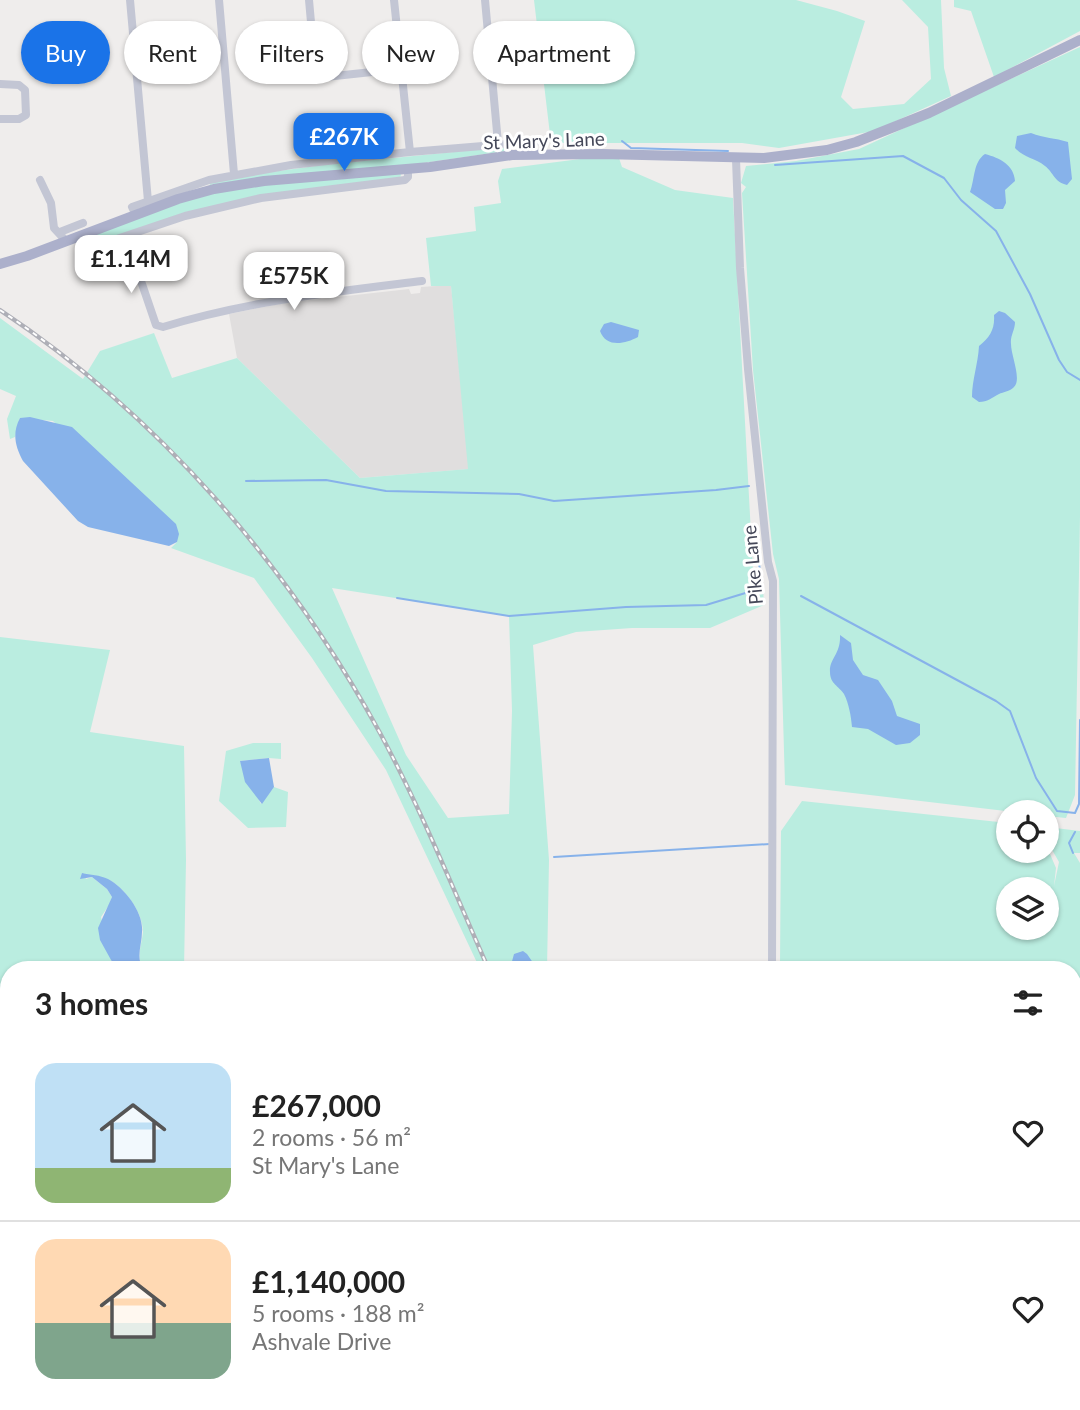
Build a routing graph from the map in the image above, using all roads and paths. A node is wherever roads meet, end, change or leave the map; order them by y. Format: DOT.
graph roads {
  1 [pos="130,0"];
  2 [pos="219,0"];
  3 [pos="309,0"];
  4 [pos="394,0"];
  5 [pos="485,0"];
  6 [pos="396,21"];
  7 [pos="1080,40"];
  8 [pos="362,73"];
  9 [pos="0,84"];
  10 [pos="402,84"];
  11 [pos="0,119"];
  12 [pos="542,141"];
  13 [pos="510,143"];
  14 [pos="498,144"];
  15 [pos="410,152"];
  16 [pos="512,155"];
  17 [pos="736,159"];
  18 [pos="408,169"];
  19 [pos="234,174"];
  20 [pos="40,180"];
  21 [pos="148,201"];
  22 [pos="135,213"];
  23 [pos="83,223"];
  24 [pos="60,232"];
  25 [pos="78,236"];
  26 [pos="127,237"];
  27 [pos="66,241"];
  28 [pos="0,264"];
  29 [pos="422,281"];
  30 [pos="772,961"];
  1 -- 21 [label="street"];
  2 -- 19 [label="street"];
  3 -- 8 [label="street"];
  4 -- 6 [label="street"];
  5 -- 14 [label="street"];
  7 -- 17 [label="main road, St Mary's Lane"];
  9 -- 11 [label="street"];
  10 -- 15 [label="street"];
  12 -- 13 [label="street"];
  13 -- 14 [label="street"];
  13 -- 16 [label="street"];
  14 -- 15 [label="street"];
  15 -- 19 [label="street"];
  16 -- 17 [label="main road, St Mary's Lane"];
  16 -- 18 [label="main road, St Mary's Lane"];
  17 -- 30 [label="street, Pike Lane"];
  18 -- 22 [label="main road, St Mary's Lane"];
  18 -- 26 [label="street"];
  19 -- 21 [label="street"];
  20 -- 24 [label="street"];
  21 -- 22 [label="street"];
  22 -- 25 [label="main road, St Mary's Lane"];
  23 -- 24 [label="street"];
  24 -- 27 [label="street"];
  25 -- 26 [label="street"];
  25 -- 27 [label="main road, St Mary's Lane"];
  26 -- 29 [label="street"];
  27 -- 28 [label="main road, St Mary's Lane"];
}
